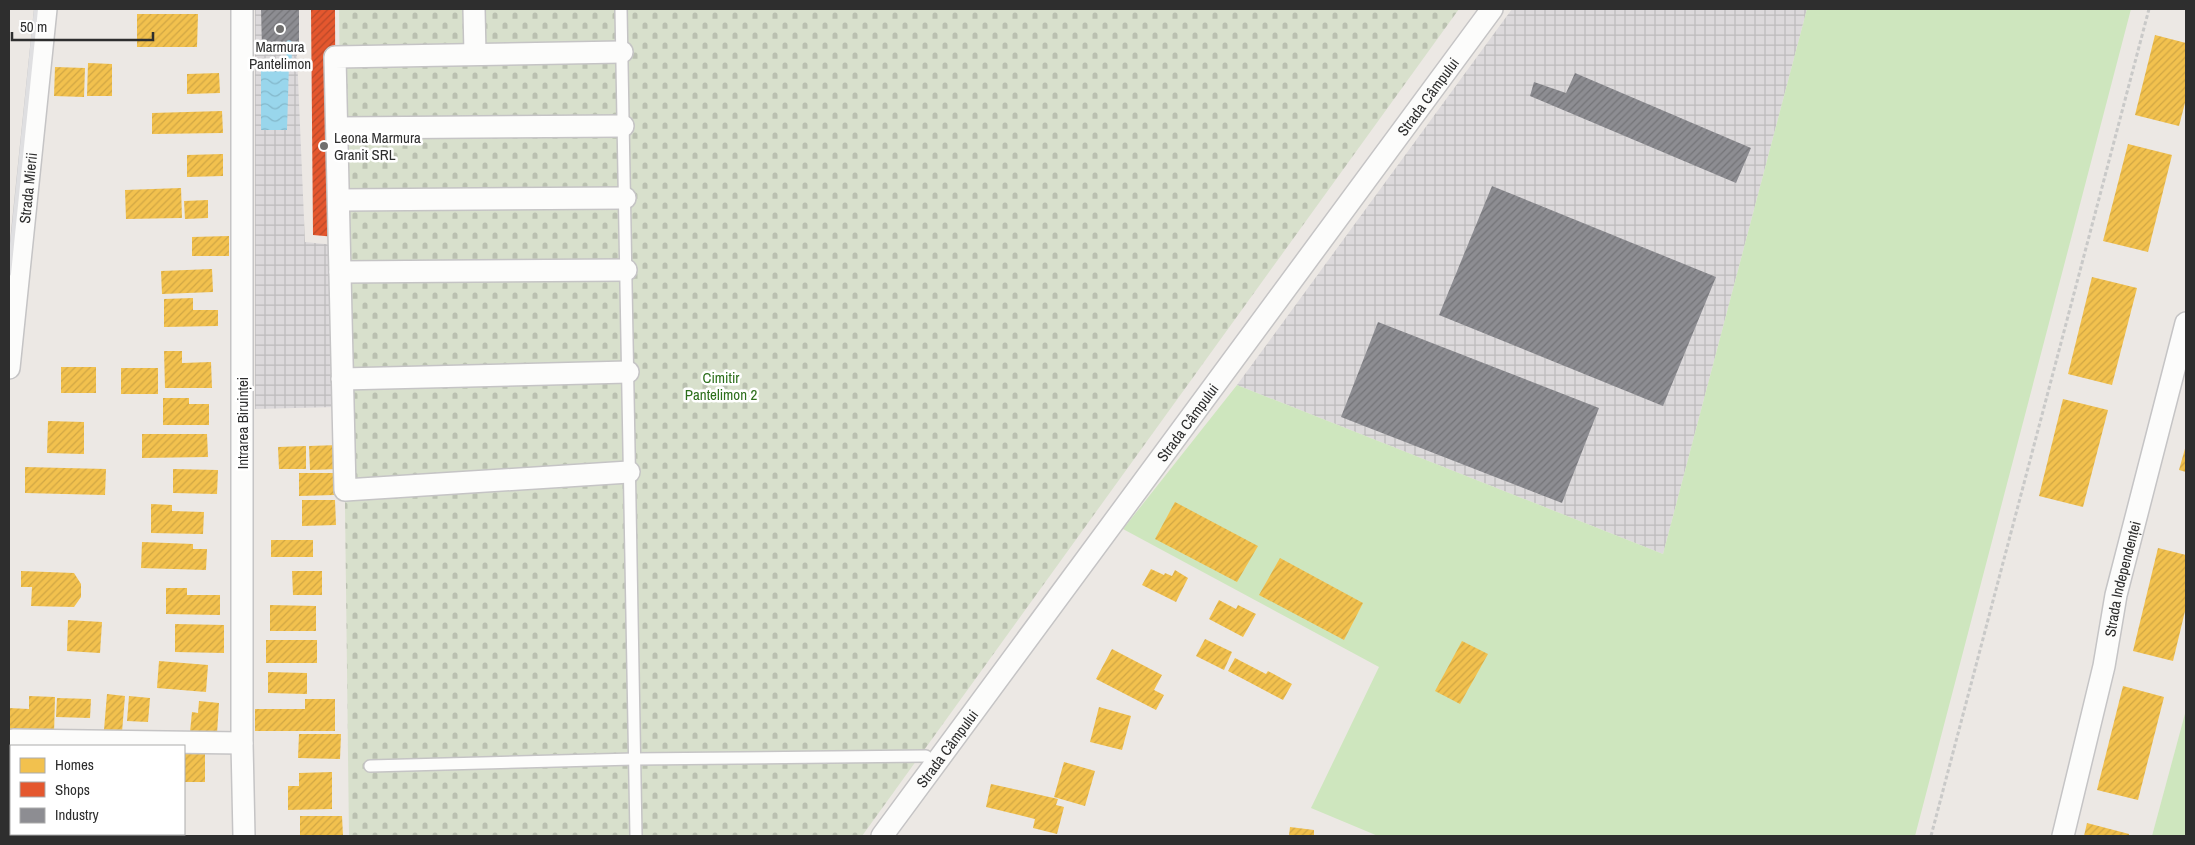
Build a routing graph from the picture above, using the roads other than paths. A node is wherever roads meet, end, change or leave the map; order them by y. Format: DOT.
graph roads {
  1 [pos="46,9"];
  2 [pos="242,9"];
  3 [pos="474,9"];
  4 [pos="621,9"];
  5 [pos="1492,9"];
  6 [pos="622,52"];
  7 [pos="475,54"];
  8 [pos="623,126"];
  9 [pos="337,128"];
  10 [pos="624,198"];
  11 [pos="339,200"];
  12 [pos="626,270"];
  13 [pos="340,272"];
  14 [pos="2186,323"];
  15 [pos="9,368"];
  16 [pos="628,372"];
  17 [pos="342,379"];
  18 [pos="629,472"];
  19 [pos="12,740"];
  20 [pos="242,743"];
  21 [pos="926,756"];
  22 [pos="634,759"];
  23 [pos="370,766"];
  24 [pos="244,836"];
  25 [pos="636,836"];
  26 [pos="882,836"];
  27 [pos="2063,836"];
  1 -- 15 [label="street, Strada Mierii"];
  2 -- 20 [label="street, Intrarea Biruinței"];
  3 -- 7 [label="street"];
  4 -- 6 [label="lane"];
  5 -- 26 [label="street, Strada Câmpului"];
  6 -- 7 [label="street"];
  6 -- 8 [label="lane"];
  7 -- 9 [label="street"];
  8 -- 9 [label="street"];
  8 -- 10 [label="lane"];
  9 -- 11 [label="street"];
  10 -- 11 [label="street"];
  10 -- 12 [label="lane"];
  11 -- 13 [label="street"];
  12 -- 13 [label="street"];
  12 -- 16 [label="lane"];
  13 -- 17 [label="street"];
  14 -- 27 [label="street, Strada Independenței"];
  16 -- 17 [label="street"];
  16 -- 18 [label="lane"];
  17 -- 18 [label="street"];
  18 -- 22 [label="lane"];
  19 -- 20 [label="street"];
  20 -- 24 [label="street, Intrarea Biruinței"];
  21 -- 22 [label="lane"];
  22 -- 23 [label="lane"];
  22 -- 25 [label="lane"];
}
